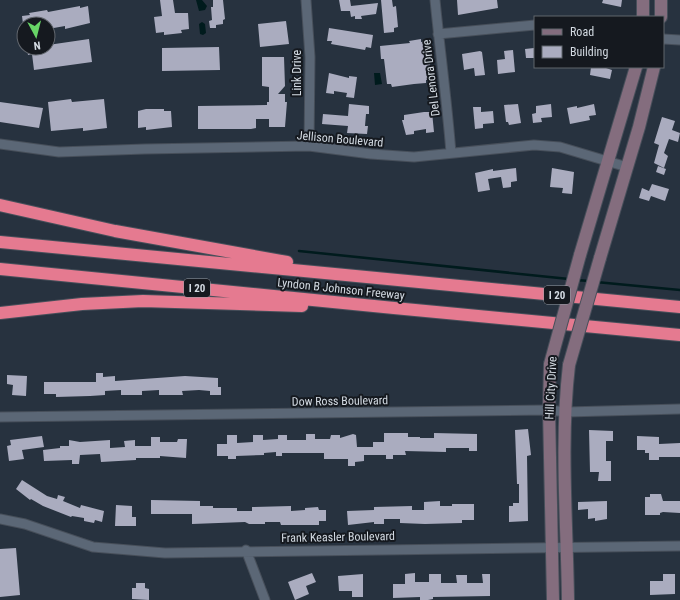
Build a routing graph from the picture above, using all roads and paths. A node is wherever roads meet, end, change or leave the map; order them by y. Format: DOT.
graph roads {
  1 [pos="306,0"];
  2 [pos="435,0"];
  3 [pos="643,0"];
  4 [pos="661,0"];
  5 [pos="643,16"];
  6 [pos="662,16"];
  7 [pos="534,25"];
  8 [pos="438,34"];
  9 [pos="664,38"];
  10 [pos="680,40"];
  11 [pos="636,68"];
  12 [pos="654,68"];
  13 [pos="0,144"];
  14 [pos="309,146"];
  15 [pos="451,152"];
  16 [pos="609,161"];
  17 [pos="627,167"];
  18 [pos="0,205"];
  19 [pos="0,242"];
  20 [pos="0,269"];
  21 [pos="375,278"];
  22 [pos="680,307"];
  23 [pos="394,308"];
  24 [pos="0,313"];
  25 [pos="680,334"];
  26 [pos="680,409"];
  27 [pos="549,410"];
  28 [pos="566,412"];
  29 [pos="0,416"];
  30 [pos="0,519"];
  31 [pos="680,546"];
  32 [pos="553,547"];
  33 [pos="568,547"];
  34 [pos="246,550"];
  35 [pos="266,600"];
  36 [pos="553,600"];
  37 [pos="568,600"];
  1 -- 14 [label="street, Link Drive"];
  2 -- 8 [label="street, Del Lenora Drive"];
  3 -- 5 [label="street"];
  4 -- 6 [label="street"];
  7 -- 8 [label="street"];
  8 -- 15 [label="street, Del Lenora Drive"];
  9 -- 10 [label="street"];
  11 -- 16 [label="street, Hill City Drive"];
  12 -- 17 [label="street, Hill City Drive"];
  13 -- 14 [label="street, Jellison Boulevard"];
  14 -- 15 [label="street, Jellison Boulevard"];
  15 -- 16 [label="street, Jellison Boulevard"];
  16 -- 17 [label="street, Jellison Boulevard"];
  16 -- 27 [label="street, Hill City Drive, bridge"];
  17 -- 28 [label="street, Hill City Drive, bridge"];
  18 -- 21 [label="highway"];
  19 -- 21 [label="highway, Lyndon B Johnson Freeway / I 20"];
  20 -- 23 [label="highway, Lyndon B Johnson Freeway / I 20"];
  21 -- 22 [label="highway, Lyndon B Johnson Freeway / I 20"];
  23 -- 24 [label="highway"];
  23 -- 25 [label="highway, Lyndon B Johnson Freeway / I 20"];
  26 -- 28 [label="street, Dow Ross Boulevard"];
  27 -- 28 [label="street, Dow Ross Boulevard"];
  27 -- 29 [label="street, Dow Ross Boulevard"];
  27 -- 32 [label="street, Hill City Drive"];
  28 -- 33 [label="street, Hill City Drive"];
  30 -- 34 [label="street, Frank Keasler Boulevard"];
  31 -- 33 [label="street, Frank Keasler Boulevard"];
  32 -- 33 [label="street, Frank Keasler Boulevard"];
  32 -- 34 [label="street, Frank Keasler Boulevard"];
  32 -- 36 [label="street, Hill City Drive"];
  33 -- 37 [label="street, Hill City Drive"];
  34 -- 35 [label="street"];
}
